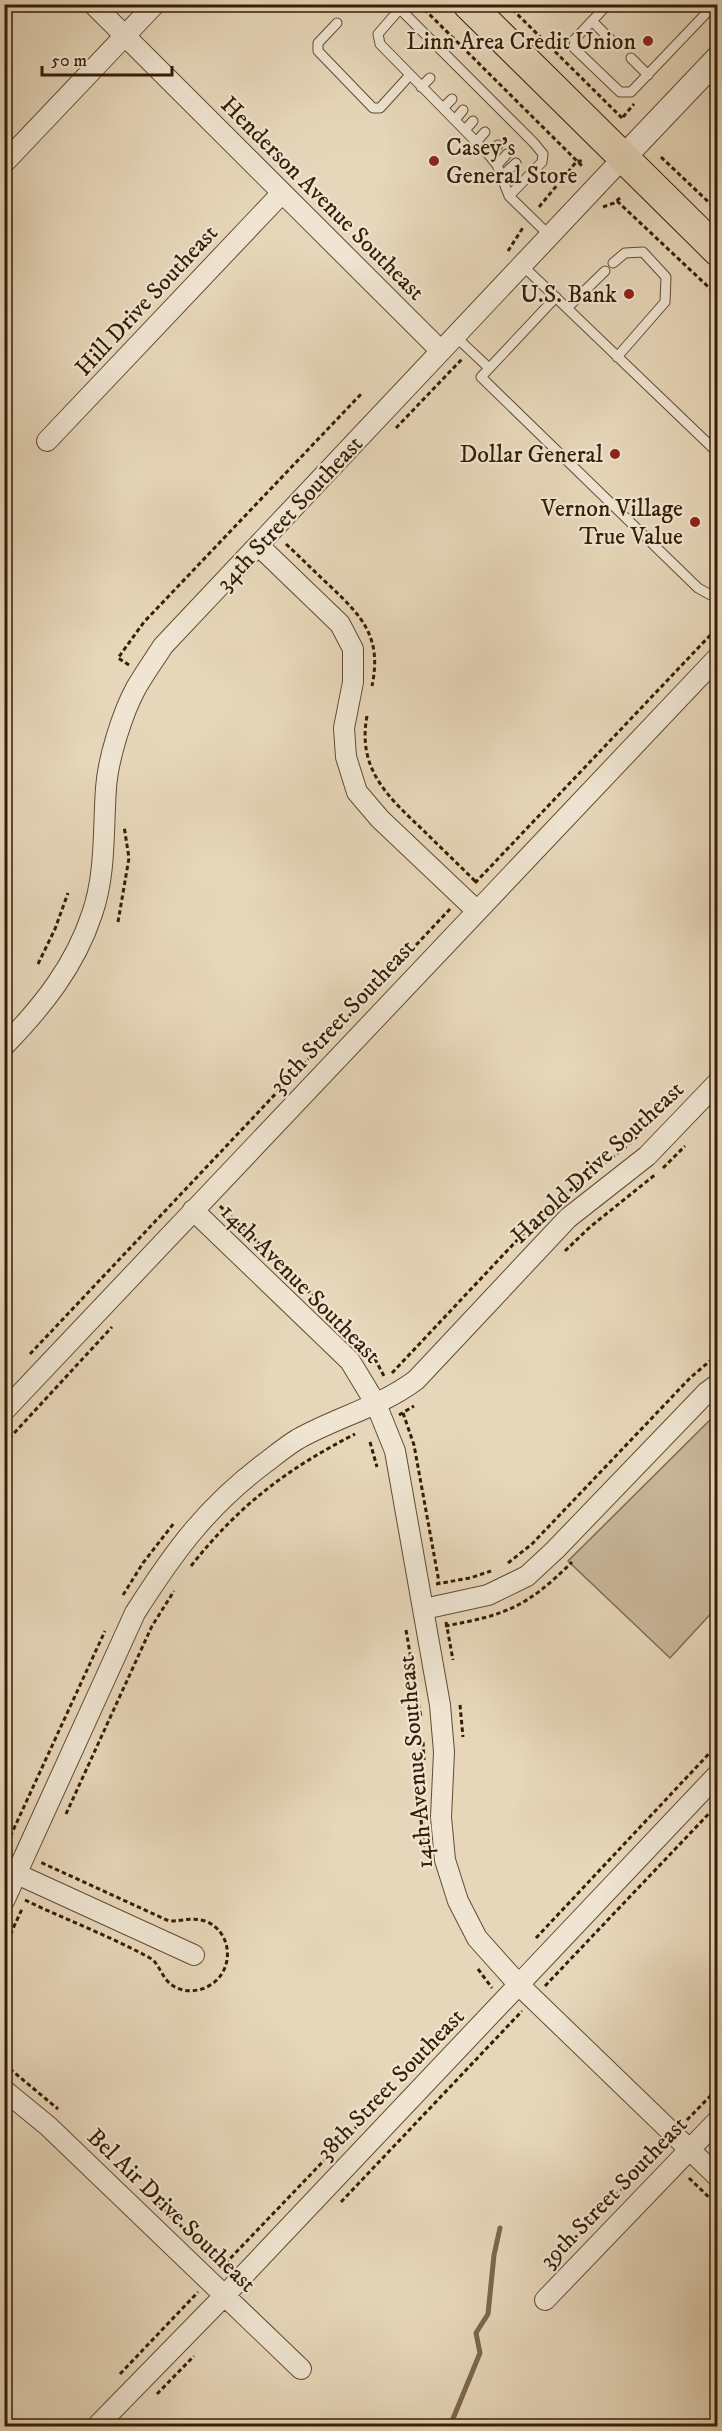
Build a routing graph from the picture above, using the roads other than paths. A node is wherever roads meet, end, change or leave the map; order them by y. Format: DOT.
graph roads {
  1 [pos="93,4"];
  2 [pos="154,4"];
  3 [pos="468,4"];
  4 [pos="608,4"];
  5 [pos="715,4"];
  6 [pos="400,6"];
  7 [pos="592,21"];
  8 [pos="337,23"];
  9 [pos="125,36"];
  10 [pos="616,45"];
  11 [pos="631,58"];
  12 [pos="713,73"];
  13 [pos="410,75"];
  14 [pos="648,75"];
  15 [pos="430,78"];
  16 [pos="421,87"];
  17 [pos="440,88"];
  18 [pos="432,96"];
  19 [pos="452,99"];
  20 [pos="443,108"];
  21 [pos="463,110"];
  22 [pos="455,120"];
  23 [pos="473,121"];
  24 [pos="465,130"];
  25 [pos="485,132"];
  26 [pos="476,142"];
  27 [pos="498,145"];
  28 [pos="489,154"];
  29 [pos="507,154"];
  30 [pos="622,159"];
  31 [pos="4,163"];
  32 [pos="516,163"];
  33 [pos="497,165"];
  34 [pos="502,176"];
  35 [pos="281,194"];
  36 [pos="509,196"];
  37 [pos="550,236"];
  38 [pos="717,251"];
  39 [pos="614,262"];
  40 [pos="522,265"];
  41 [pos="605,271"];
  42 [pos="556,297"];
  43 [pos="567,308"];
  44 [pos="455,336"];
  45 [pos="441,351"];
  46 [pos="617,357"];
  47 [pos="489,368"];
  48 [pos="47,441"];
  49 [pos="717,453"];
  50 [pos="259,546"];
  51 [pos="717,599"];
  52 [pos="717,657"];
  53 [pos="476,910"];
  54 [pos="4,1046"];
  55 [pos="717,1082"];
  56 [pos="193,1210"];
  57 [pos="717,1384"];
  58 [pos="376,1404"];
  59 [pos="4,1410"];
  60 [pos="424,1609"];
  61 [pos="717,1774"];
  62 [pos="17,1874"];
  63 [pos="4,1901"];
  64 [pos="194,1955"];
  65 [pos="519,1985"];
  66 [pos="4,2090"];
  67 [pos="717,2120"];
  68 [pos="689,2150"];
  69 [pos="717,2177"];
  70 [pos="224,2296"];
  71 [pos="546,2300"];
  72 [pos="301,2369"];
  73 [pos="97,2427"];
  1 -- 9 [label="street, Henderson Avenue Southeast"];
  2 -- 9 [label="street"];
  3 -- 30 [label="main road"];
  4 -- 7 [label="lane"];
  5 -- 14 [label="lane"];
  6 -- 13 [label="lane"];
  6 -- 36 [label="lane"];
  7 -- 10 [label="lane"];
  7 -- 14 [label="lane"];
  8 -- 13 [label="lane"];
  9 -- 31 [label="street"];
  9 -- 35 [label="street, Henderson Avenue Southeast"];
  11 -- 14 [label="lane"];
  12 -- 30 [label="street, 34th Street Southeast"];
  13 -- 16 [label="lane"];
  15 -- 16 [label="lane"];
  16 -- 18 [label="lane"];
  17 -- 18 [label="lane"];
  18 -- 20 [label="lane"];
  19 -- 20 [label="lane"];
  20 -- 22 [label="lane"];
  21 -- 22 [label="lane"];
  22 -- 24 [label="lane"];
  23 -- 24 [label="lane"];
  24 -- 26 [label="lane"];
  25 -- 26 [label="lane"];
  26 -- 28 [label="lane"];
  27 -- 28 [label="lane"];
  28 -- 33 [label="lane"];
  29 -- 33 [label="lane"];
  30 -- 37 [label="street, 34th Street Southeast"];
  30 -- 38 [label="main road"];
  32 -- 34 [label="lane"];
  33 -- 34 [label="lane"];
  34 -- 36 [label="lane"];
  35 -- 45 [label="street, Henderson Avenue Southeast"];
  35 -- 48 [label="street, Hill Drive Southeast"];
  36 -- 37 [label="lane"];
  37 -- 40 [label="street, 34th Street Southeast"];
  39 -- 46 [label="lane"];
  40 -- 42 [label="lane"];
  40 -- 44 [label="street, 34th Street Southeast"];
  41 -- 43 [label="lane"];
  42 -- 43 [label="lane"];
  42 -- 47 [label="lane"];
  43 -- 46 [label="lane"];
  44 -- 45 [label="street, 34th Street Southeast"];
  44 -- 47 [label="lane"];
  45 -- 50 [label="street, 34th Street Southeast"];
  46 -- 49 [label="lane"];
  47 -- 51 [label="lane"];
  50 -- 53 [label="street"];
  50 -- 54 [label="street, 34th Street Southeast"];
  52 -- 53 [label="street, 36th Street Southeast"];
  53 -- 56 [label="street, 36th Street Southeast"];
  55 -- 58 [label="street, Harold Drive Southeast"];
  56 -- 58 [label="street, 14th Avenue Southeast"];
  56 -- 59 [label="street, 36th Street Southeast"];
  57 -- 60 [label="street"];
  58 -- 60 [label="street, 14th Avenue Southeast"];
  58 -- 62 [label="street, Harold Drive Southeast"];
  60 -- 65 [label="street, 14th Avenue Southeast"];
  61 -- 65 [label="street, 38th Street Southeast"];
  62 -- 63 [label="street, Harold Drive Southeast"];
  62 -- 64 [label="street"];
  65 -- 68 [label="street, 14th Avenue Southeast"];
  65 -- 70 [label="street, 38th Street Southeast"];
  66 -- 70 [label="street, Bel Air Drive Southeast"];
  67 -- 68 [label="street, 39th Street Southeast"];
  68 -- 69 [label="street, 14th Avenue Southeast"];
  68 -- 71 [label="street, 39th Street Southeast"];
  70 -- 72 [label="street, Bel Air Drive Southeast"];
  70 -- 73 [label="street, 38th Street Southeast"];
}
